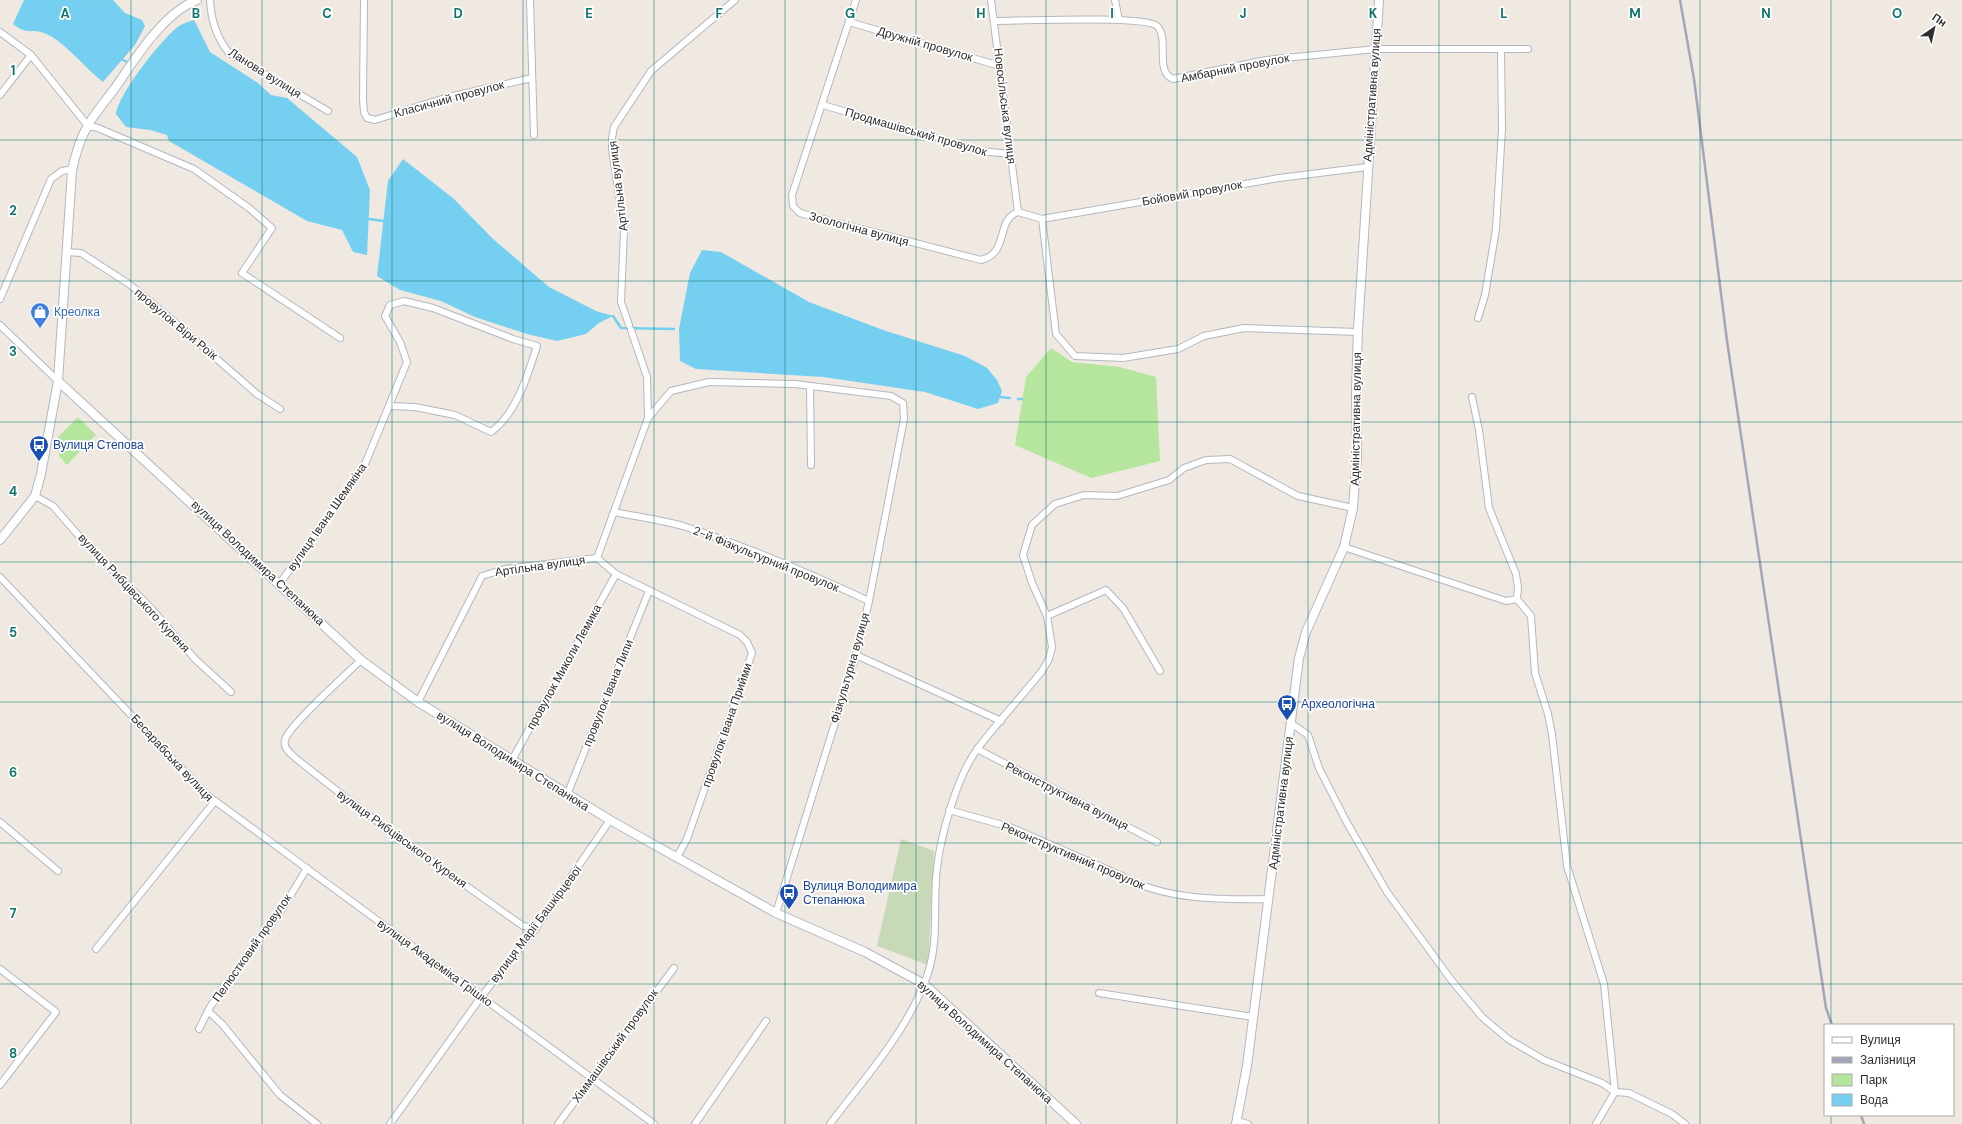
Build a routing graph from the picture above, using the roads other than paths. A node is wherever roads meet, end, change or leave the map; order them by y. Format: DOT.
graph roads {
  1 [pos="210,0"];
  2 [pos="364,0"];
  3 [pos="530,0"];
  4 [pos="735,0"];
  5 [pos="856,0"];
  6 [pos="991,0"];
  7 [pos="1115,0"];
  8 [pos="1379,0"];
  9 [pos="192,1"];
  10 [pos="1119,20"];
  11 [pos="994,21"];
  12 [pos="849,22"];
  13 [pos="0,32"];
  14 [pos="1376,49"];
  15 [pos="1501,49"];
  16 [pos="1528,49"];
  17 [pos="31,56"];
  18 [pos="1000,66"];
  19 [pos="532,78"];
  20 [pos="0,95"];
  21 [pos="823,105"];
  22 [pos="328,111"];
  23 [pos="88,126"];
  24 [pos="534,135"];
  25 [pos="1011,154"];
  26 [pos="1367,167"];
  27 [pos="73,169"];
  28 [pos="1018,212"];
  29 [pos="1042,219"];
  30 [pos="66,252"];
  31 [pos="0,299"];
  32 [pos="1478,318"];
  33 [pos="0,325"];
  34 [pos="1358,332"];
  35 [pos="340,338"];
  36 [pos="58,381"];
  37 [pos="810,386"];
  38 [pos="1472,397"];
  39 [pos="388,406"];
  40 [pos="280,409"];
  41 [pos="648,418"];
  42 [pos="812,465"];
  43 [pos="35,496"];
  44 [pos="1353,508"];
  45 [pos="614,512"];
  46 [pos="0,540"];
  47 [pos="1344,547"];
  48 [pos="597,558"];
  49 [pos="616,574"];
  50 [pos="0,577"];
  51 [pos="280,583"];
  52 [pos="649,591"];
  53 [pos="1517,599"];
  54 [pos="869,601"];
  55 [pos="1047,616"];
  56 [pos="856,655"];
  57 [pos="361,660"];
  58 [pos="1160,671"];
  59 [pos="231,692"];
  60 [pos="418,702"];
  61 [pos="1001,721"];
  62 [pos="1292,724"];
  63 [pos="977,749"];
  64 [pos="512,760"];
  65 [pos="567,795"];
  66 [pos="215,801"];
  67 [pos="949,810"];
  68 [pos="610,820"];
  69 [pos="0,822"];
  70 [pos="1157,842"];
  71 [pos="677,857"];
  72 [pos="307,868"];
  73 [pos="58,871"];
  74 [pos="1269,899"];
  75 [pos="776,913"];
  76 [pos="536,928"];
  77 [pos="96,949"];
  78 [pos="674,968"];
  79 [pos="0,969"];
  80 [pos="924,984"];
  81 [pos="1099,993"];
  82 [pos="481,997"];
  83 [pos="208,1011"];
  84 [pos="1253,1017"];
  85 [pos="766,1021"];
  86 [pos="199,1030"];
  87 [pos="591,1079"];
  88 [pos="0,1085"];
  89 [pos="1616,1092"];
  90 [pos="1236,1122"];
  91 [pos="317,1124"];
  92 [pos="390,1124"];
  93 [pos="558,1124"];
  94 [pos="654,1124"];
  95 [pos="695,1124"];
  96 [pos="830,1124"];
  97 [pos="1076,1124"];
  98 [pos="1248,1124"];
  99 [pos="1596,1124"];
  100 [pos="1685,1124"];
  1 -- 22 [label="street, Ланова вулиця"];
  2 -- 19 [label="street, Класичний провулок"];
  3 -- 19 [label="street"];
  4 -- 41 [label="street, Артільна вулиця"];
  5 -- 12 [label="street, Зоологічна вулиця"];
  6 -- 11 [label="street, Новосільська вулиця"];
  7 -- 10 [label="street"];
  8 -- 14 [label="street, Адміністративна вулиця"];
  9 -- 23 [label="street"];
  10 -- 11 [label="street, Амбарний провулок"];
  10 -- 14 [label="street, Амбарний провулок"];
  11 -- 18 [label="street, Новосільська вулиця"];
  12 -- 18 [label="street, Дружній провулок"];
  12 -- 21 [label="street, Зоологічна вулиця"];
  13 -- 17 [label="street"];
  14 -- 15 [label="street"];
  14 -- 26 [label="street, Адміністративна вулиця"];
  15 -- 16 [label="street"];
  15 -- 32 [label="street"];
  17 -- 20 [label="street"];
  17 -- 23 [label="street"];
  18 -- 25 [label="street, Новосільська вулиця"];
  19 -- 24 [label="street"];
  21 -- 25 [label="street, Продмашівський провулок"];
  21 -- 28 [label="street, Зоологічна вулиця"];
  23 -- 27 [label="street"];
  23 -- 35 [label="street"];
  25 -- 28 [label="street, Новосільська вулиця"];
  26 -- 29 [label="street, Бойовий провулок"];
  26 -- 34 [label="street, Адміністративна вулиця"];
  27 -- 30 [label="street"];
  27 -- 31 [label="street"];
  28 -- 29 [label="street, Бойовий провулок"];
  29 -- 34 [label="street"];
  30 -- 36 [label="street"];
  30 -- 40 [label="street, провулок Віри Роїк"];
  33 -- 36 [label="street, вулиця Володимира Степанюка"];
  34 -- 44 [label="street, Адміністративна вулиця"];
  36 -- 43 [label="street"];
  36 -- 51 [label="street, вулиця Володимира Степанюка"];
  37 -- 41 [label="street"];
  37 -- 42 [label="street"];
  37 -- 54 [label="street, Фізкультурна вулиця"];
  38 -- 53 [label="street"];
  39 -- 39 [label="street, вулиця Івана Шемякіна"];
  39 -- 51 [label="street, вулиця Івана Шемякіна"];
  41 -- 45 [label="street, Артільна вулиця"];
  43 -- 46 [label="street"];
  43 -- 59 [label="street, вулиця Рибцівського Куреня"];
  44 -- 47 [label="street, Адміністративна вулиця"];
  44 -- 55 [label="street"];
  45 -- 48 [label="street, Артільна вулиця"];
  45 -- 54 [label="street, 2-й Фізкультурний провулок"];
  47 -- 53 [label="street"];
  47 -- 62 [label="street, Адміністративна вулиця"];
  48 -- 49 [label="street, провулок Івана Прийми"];
  48 -- 60 [label="street, Артільна вулиця"];
  49 -- 52 [label="street, провулок Івана Прийми"];
  49 -- 64 [label="street, провулок Миколи Лемика"];
  50 -- 66 [label="street, Бесарабська вулиця"];
  51 -- 57 [label="street, вулиця Володимира Степанюка"];
  52 -- 65 [label="street, провулок Івана Липи"];
  52 -- 71 [label="street, провулок Івана Прийми"];
  53 -- 89 [label="street"];
  54 -- 56 [label="street, Фізкультурна вулиця"];
  55 -- 58 [label="street"];
  55 -- 61 [label="street"];
  56 -- 61 [label="street"];
  56 -- 75 [label="street, Фізкультурна вулиця"];
  57 -- 60 [label="street, вулиця Володимира Степанюка"];
  57 -- 76 [label="street, вулиця Рибцівського Куреня"];
  60 -- 64 [label="street, вулиця Володимира Степанюка"];
  61 -- 63 [label="street"];
  62 -- 74 [label="street, Адміністративна вулиця"];
  62 -- 89 [label="street"];
  63 -- 67 [label="street"];
  63 -- 70 [label="street, Реконструктивна вулиця"];
  64 -- 65 [label="street, вулиця Володимира Степанюка"];
  65 -- 68 [label="street, вулиця Володимира Степанюка"];
  66 -- 72 [label="street, вулиця Академіка Грішко"];
  66 -- 77 [label="street, Бесарабська вулиця"];
  67 -- 74 [label="street, Реконструктивний провулок"];
  67 -- 80 [label="street"];
  68 -- 71 [label="street, вулиця Володимира Степанюка"];
  68 -- 76 [label="street, вулиця Марії Башкірцевої"];
  69 -- 73 [label="street"];
  71 -- 75 [label="street, вулиця Володимира Степанюка"];
  72 -- 82 [label="street, вулиця Академіка Грішко"];
  72 -- 83 [label="street, Пелюстковий провулок"];
  74 -- 84 [label="street, Адміністративна вулиця"];
  75 -- 80 [label="street, вулиця Володимира Степанюка"];
  76 -- 82 [label="street, вулиця Марії Башкірцевої"];
  78 -- 87 [label="street, Хіммашівський провулок"];
  79 -- 88 [label="street"];
  80 -- 96 [label="street"];
  80 -- 97 [label="street, вулиця Володимира Степанюка"];
  81 -- 84 [label="street"];
  82 -- 87 [label="street, вулиця Академіка Грішко"];
  82 -- 92 [label="street, вулиця Марії Башкірцевої"];
  83 -- 86 [label="street, Пелюстковий провулок"];
  83 -- 91 [label="street"];
  84 -- 90 [label="street, Адміністративна вулиця"];
  85 -- 95 [label="street"];
  87 -- 93 [label="street, Хіммашівський провулок"];
  87 -- 94 [label="street, вулиця Академіка Грішко"];
  89 -- 99 [label="street"];
  89 -- 100 [label="street"];
  90 -- 98 [label="street"];
}
